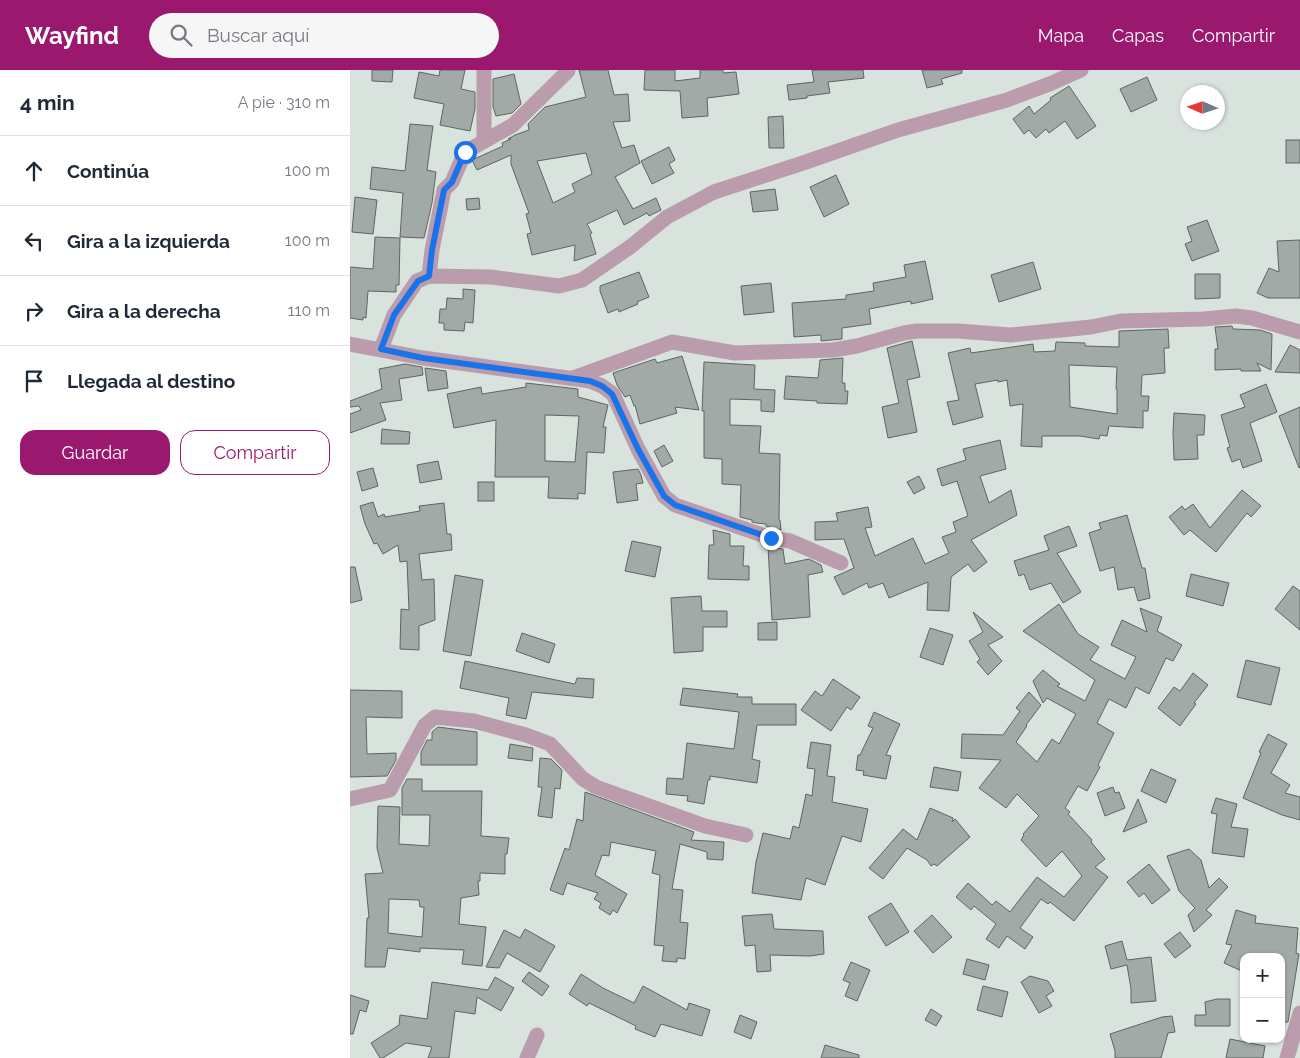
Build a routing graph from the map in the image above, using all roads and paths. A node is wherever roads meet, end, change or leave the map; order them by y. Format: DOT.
graph roads {
  1 [pos="484,70"];
  2 [pos="1081,70"];
  3 [pos="568,71"];
  4 [pos="484,140"];
  5 [pos="429,276"];
  6 [pos="1300,332"];
  7 [pos="350,344"];
  8 [pos="381,349"];
  9 [pos="573,378"];
  10 [pos="841,563"];
  11 [pos="350,799"];
  12 [pos="746,835"];
  13 [pos="1300,1013"];
  14 [pos="537,1035"];
  15 [pos="527,1058"];
  16 [pos="1286,1058"];
  1 -- 4 [label="street"];
  2 -- 5 [label="street"];
  3 -- 4 [label="street"];
  4 -- 5 [label="street"];
  5 -- 8 [label="street"];
  6 -- 9 [label="street"];
  7 -- 8 [label="street"];
  8 -- 9 [label="street"];
  9 -- 10 [label="street"];
  11 -- 12 [label="street"];
  13 -- 16 [label="street"];
  14 -- 15 [label="street"];
}
